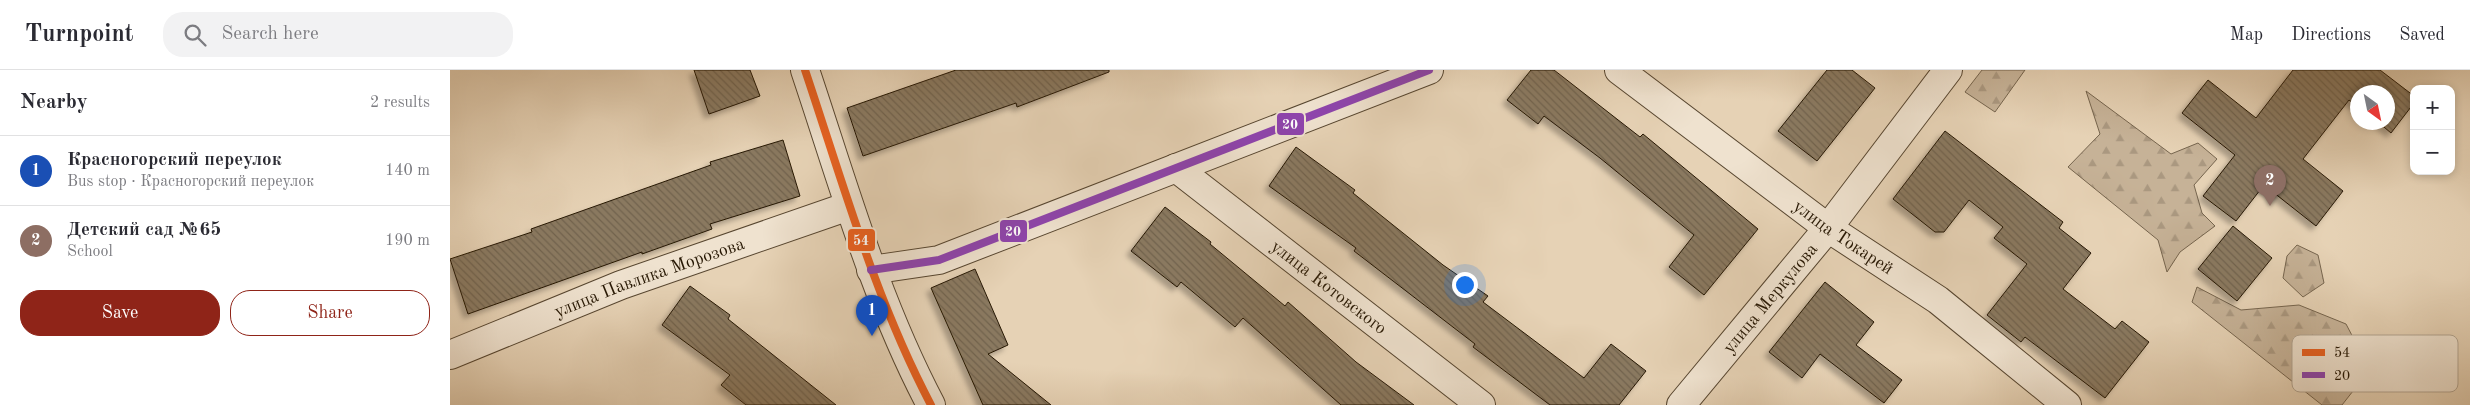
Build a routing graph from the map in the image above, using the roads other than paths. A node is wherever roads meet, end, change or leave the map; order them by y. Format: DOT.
graph roads {
  1 [pos="806,70"];
  2 [pos="1429,70"];
  3 [pos="1619,70"];
  4 [pos="1948,70"];
  5 [pos="1176,168"];
  6 [pos="850,206"];
  7 [pos="1828,228"];
  8 [pos="871,270"];
  9 [pos="450,355"];
  10 [pos="931,405"];
  11 [pos="1481,405"];
  12 [pos="1681,405"];
  13 [pos="2067,405"];
  1 -- 6 [label="street"];
  2 -- 5 [label="street"];
  3 -- 7 [label="street, улица Токарей"];
  4 -- 7 [label="street, улица Меркулова"];
  5 -- 8 [label="street"];
  5 -- 11 [label="street, улица Котовского"];
  6 -- 8 [label="street"];
  6 -- 9 [label="street, улица Павлика Морозова"];
  7 -- 12 [label="street, улица Меркулова"];
  7 -- 13 [label="street, улица Токарей"];
  8 -- 10 [label="street"];
}
